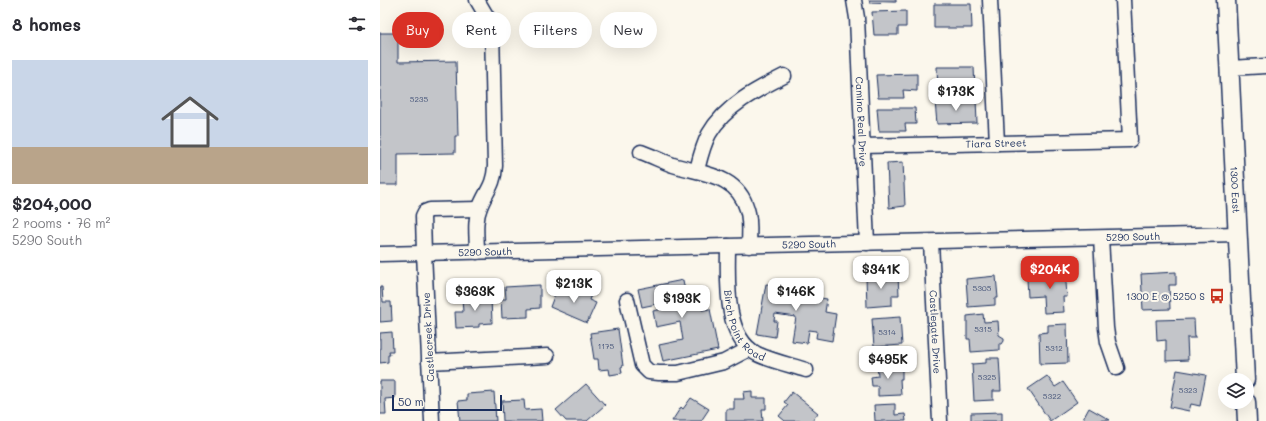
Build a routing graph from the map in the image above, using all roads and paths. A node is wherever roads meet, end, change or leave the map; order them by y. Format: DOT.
graph roads {
  1 [pos="477,0"];
  2 [pos="854,0"];
  3 [pos="990,0"];
  4 [pos="1123,0"];
  5 [pos="1226,0"];
  6 [pos="1266,66"];
  7 [pos="1229,68"];
  8 [pos="784,76"];
  9 [pos="997,143"];
  10 [pos="862,146"];
  11 [pos="641,152"];
  12 [pos="697,170"];
  13 [pos="479,209"];
  14 [pos="1238,234"];
  15 [pos="1101,238"];
  16 [pos="930,242"];
  17 [pos="867,243"];
  18 [pos="728,246"];
  19 [pos="749,246"];
  20 [pos="477,252"];
  21 [pos="424,253"];
  22 [pos="380,254"];
  23 [pos="627,300"];
  24 [pos="749,349"];
  25 [pos="546,356"];
  26 [pos="429,362"];
  27 [pos="1117,368"];
  28 [pos="806,370"];
  29 [pos="1245,373"];
  30 [pos="1246,409"];
  31 [pos="432,421"];
  32 [pos="940,421"];
  33 [pos="1247,421"];
  1 -- 13 [label="street"];
  2 -- 10 [label="street, Camino Real Drive"];
  3 -- 9 [label="street"];
  4 -- 9 [label="street, Tiara Street"];
  5 -- 7 [label="main road, 1300 East"];
  6 -- 7 [label="street"];
  7 -- 14 [label="main road, 1300 East"];
  8 -- 12 [label="street"];
  9 -- 10 [label="street, Tiara Street"];
  10 -- 17 [label="street, Camino Real Drive"];
  11 -- 12 [label="street"];
  12 -- 19 [label="street"];
  13 -- 20 [label="street"];
  13 -- 21 [label="street, Castlecreek Drive"];
  14 -- 15 [label="street, 5290 South"];
  14 -- 29 [label="main road, 1300 East"];
  15 -- 16 [label="street, 5290 South"];
  15 -- 27 [label="street"];
  16 -- 17 [label="street, 5290 South"];
  16 -- 32 [label="street, Castlegate Drive"];
  17 -- 19 [label="street, 5290 South"];
  18 -- 19 [label="street, 5290 South"];
  18 -- 20 [label="street, 5290 South"];
  18 -- 24 [label="street, Birch Point Road"];
  20 -- 21 [label="street, 5290 South"];
  21 -- 22 [label="street, 5290 South"];
  21 -- 26 [label="street, Castlecreek Drive"];
  23 -- 24 [label="street"];
  24 -- 28 [label="street, Birch Point Road"];
  25 -- 26 [label="street"];
  26 -- 31 [label="street, Castlecreek Drive"];
  30 -- 33 [label="main road"];
}
